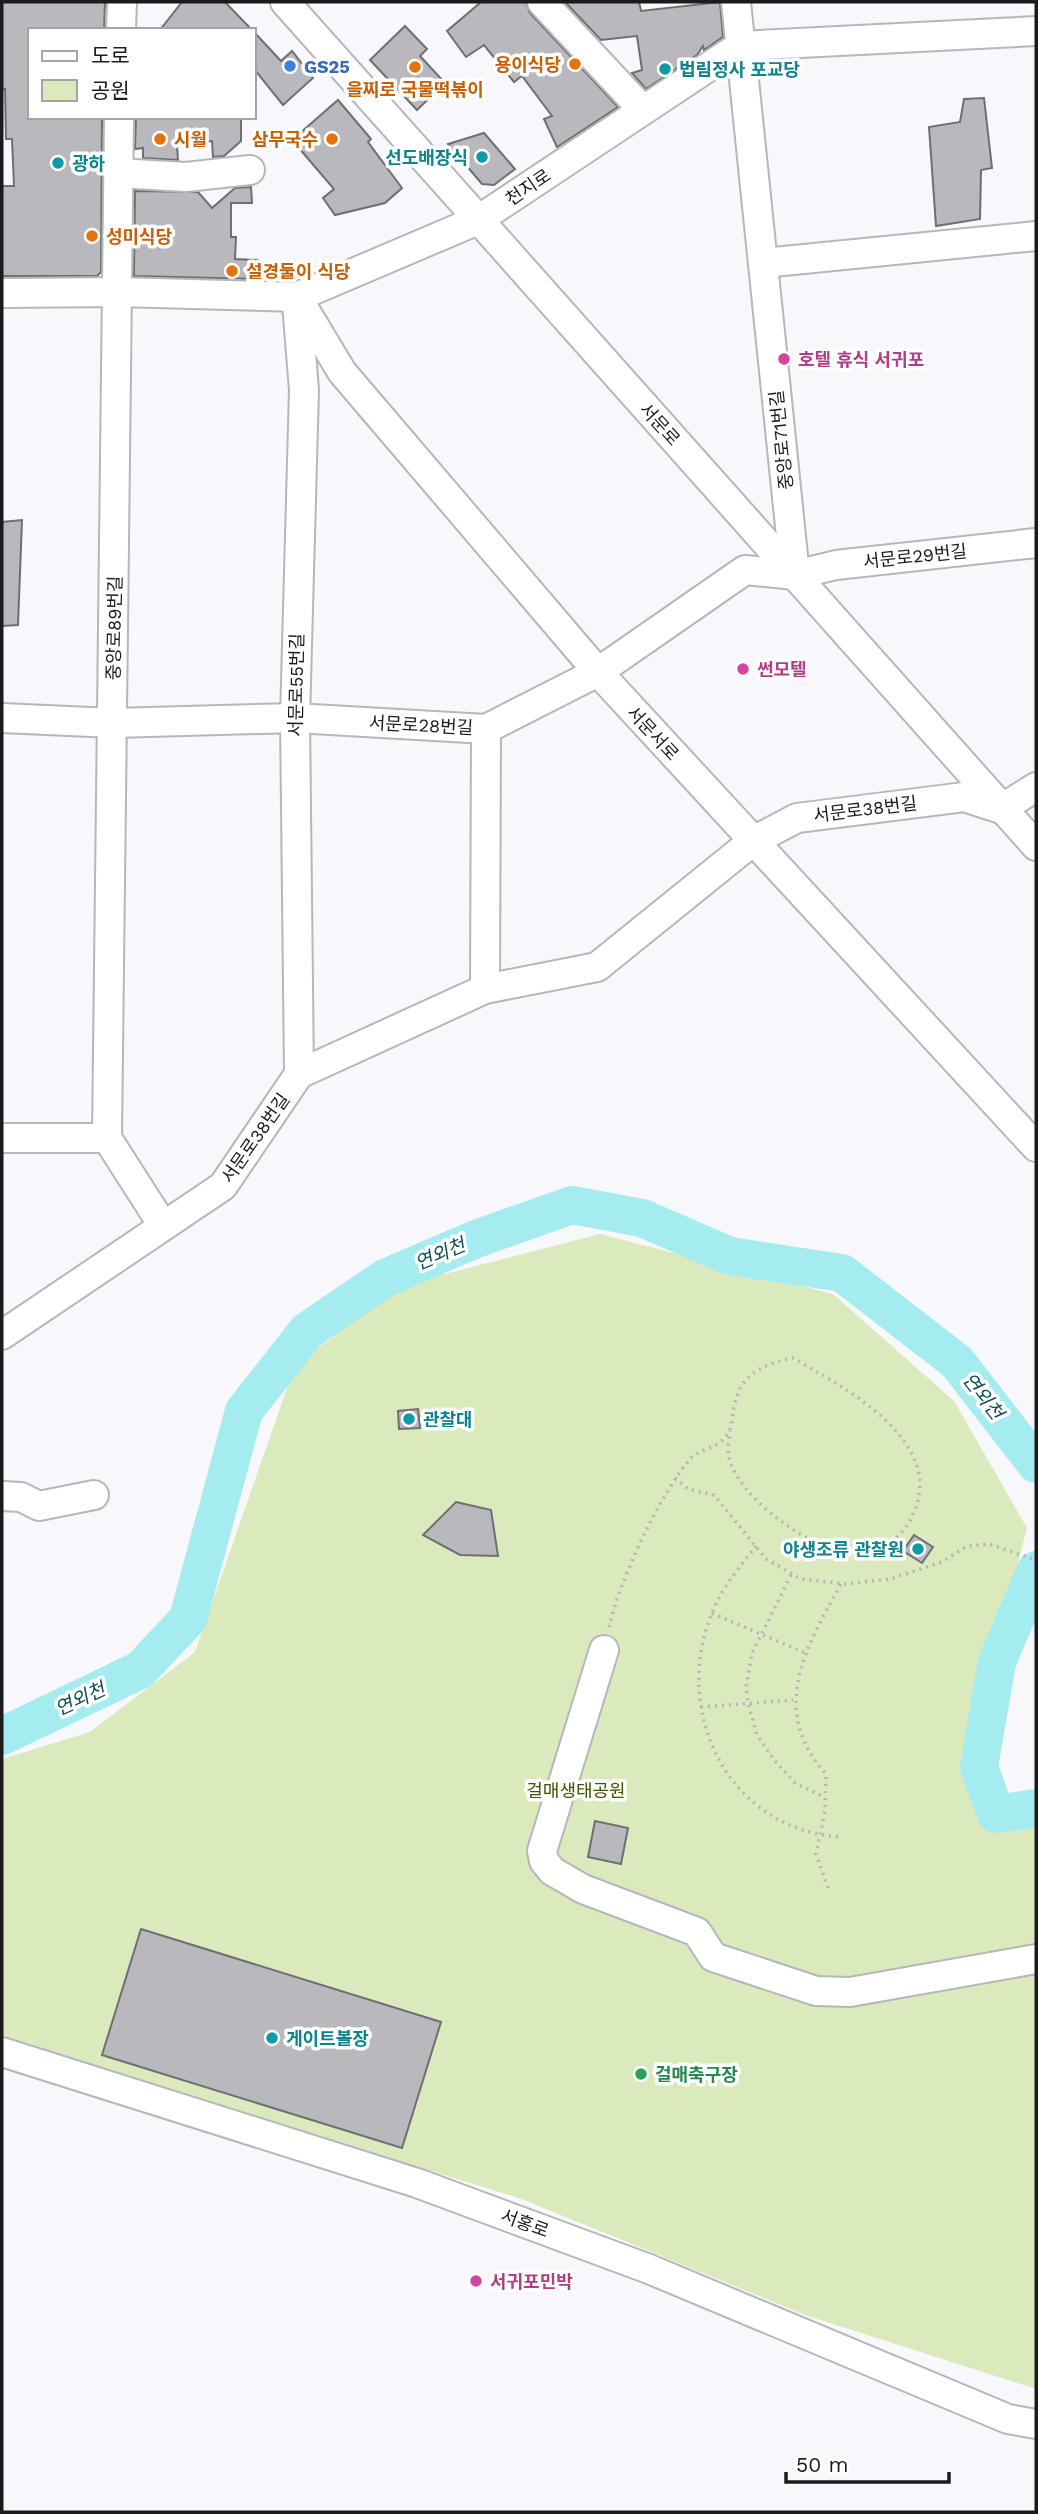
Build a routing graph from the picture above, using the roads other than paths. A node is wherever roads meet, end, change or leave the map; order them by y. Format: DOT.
graph roads {
  1 [pos="122,2"];
  2 [pos="285,2"];
  3 [pos="542,2"];
  4 [pos="736,2"];
  5 [pos="311,14"];
  6 [pos="121,28"];
  7 [pos="1036,31"];
  8 [pos="740,46"];
  9 [pos="643,110"];
  10 [pos="120,119"];
  11 [pos="250,170"];
  12 [pos="118,173"];
  13 [pos="478,220"];
  14 [pos="1036,236"];
  15 [pos="762,263"];
  16 [pos="118,292"];
  17 [pos="2,293"];
  18 [pos="296,297"];
  19 [pos="1036,543"];
  20 [pos="795,575"];
  21 [pos="598,672"];
  22 [pos="2,718"];
  23 [pos="295,718"];
  24 [pos="113,723"];
  25 [pos="486,729"];
  26 [pos="1036,787"];
  27 [pos="1001,808"];
  28 [pos="753,841"];
  29 [pos="1036,846"];
  30 [pos="485,989"];
  31 [pos="299,1074"];
  32 [pos="2,1138"];
  33 [pos="107,1138"];
  34 [pos="1036,1147"];
  35 [pos="162,1224"];
  36 [pos="2,1335"];
  37 [pos="2,1496"];
  38 [pos="94,1496"];
  39 [pos="604,1650"];
  40 [pos="1036,1959"];
  41 [pos="2,2052"];
  42 [pos="1036,2424"];
  1 -- 6 [label="street"];
  2 -- 5 [label="street, 서문로"];
  3 -- 9 [label="street"];
  4 -- 8 [label="street, 중앙로71번길"];
  5 -- 13 [label="street, 서문로"];
  7 -- 8 [label="street"];
  8 -- 9 [label="street, 천지로"];
  8 -- 15 [label="street, 중앙로71번길"];
  9 -- 13 [label="street, 천지로"];
  10 -- 12 [label="street, 중앙로89번길"];
  11 -- 12 [label="street"];
  12 -- 16 [label="street, 중앙로89번길"];
  13 -- 18 [label="street, 천지로"];
  13 -- 20 [label="street, 서문로"];
  14 -- 15 [label="street"];
  15 -- 20 [label="street, 중앙로71번길"];
  16 -- 17 [label="street, 천지로"];
  16 -- 18 [label="street, 천지로"];
  16 -- 24 [label="street, 중앙로89번길"];
  18 -- 21 [label="street, 서문서로"];
  18 -- 23 [label="street, 서문로55번길"];
  19 -- 20 [label="street, 서문로29번길"];
  20 -- 21 [label="street, 서문로28번길"];
  20 -- 27 [label="street, 서문로"];
  21 -- 25 [label="street, 서문로28번길"];
  21 -- 28 [label="street, 서문서로"];
  22 -- 24 [label="street, 서문로28번길"];
  23 -- 24 [label="street, 서문로28번길"];
  23 -- 25 [label="street, 서문로28번길"];
  23 -- 31 [label="street, 서문로55번길"];
  24 -- 33 [label="street, 중앙로89번길"];
  25 -- 30 [label="street"];
  26 -- 27 [label="street"];
  27 -- 28 [label="street, 서문로38번길"];
  27 -- 29 [label="street, 서문로"];
  28 -- 30 [label="street, 서문로38번길"];
  28 -- 34 [label="street, 서문서로"];
  30 -- 31 [label="street, 서문로38번길"];
  31 -- 35 [label="street, 서문로38번길"];
  32 -- 33 [label="street"];
  33 -- 35 [label="street"];
  35 -- 36 [label="street, 서문로38번길"];
  37 -- 38 [label="street"];
  39 -- 40 [label="street"];
  41 -- 42 [label="street, 서홍로"];
}
